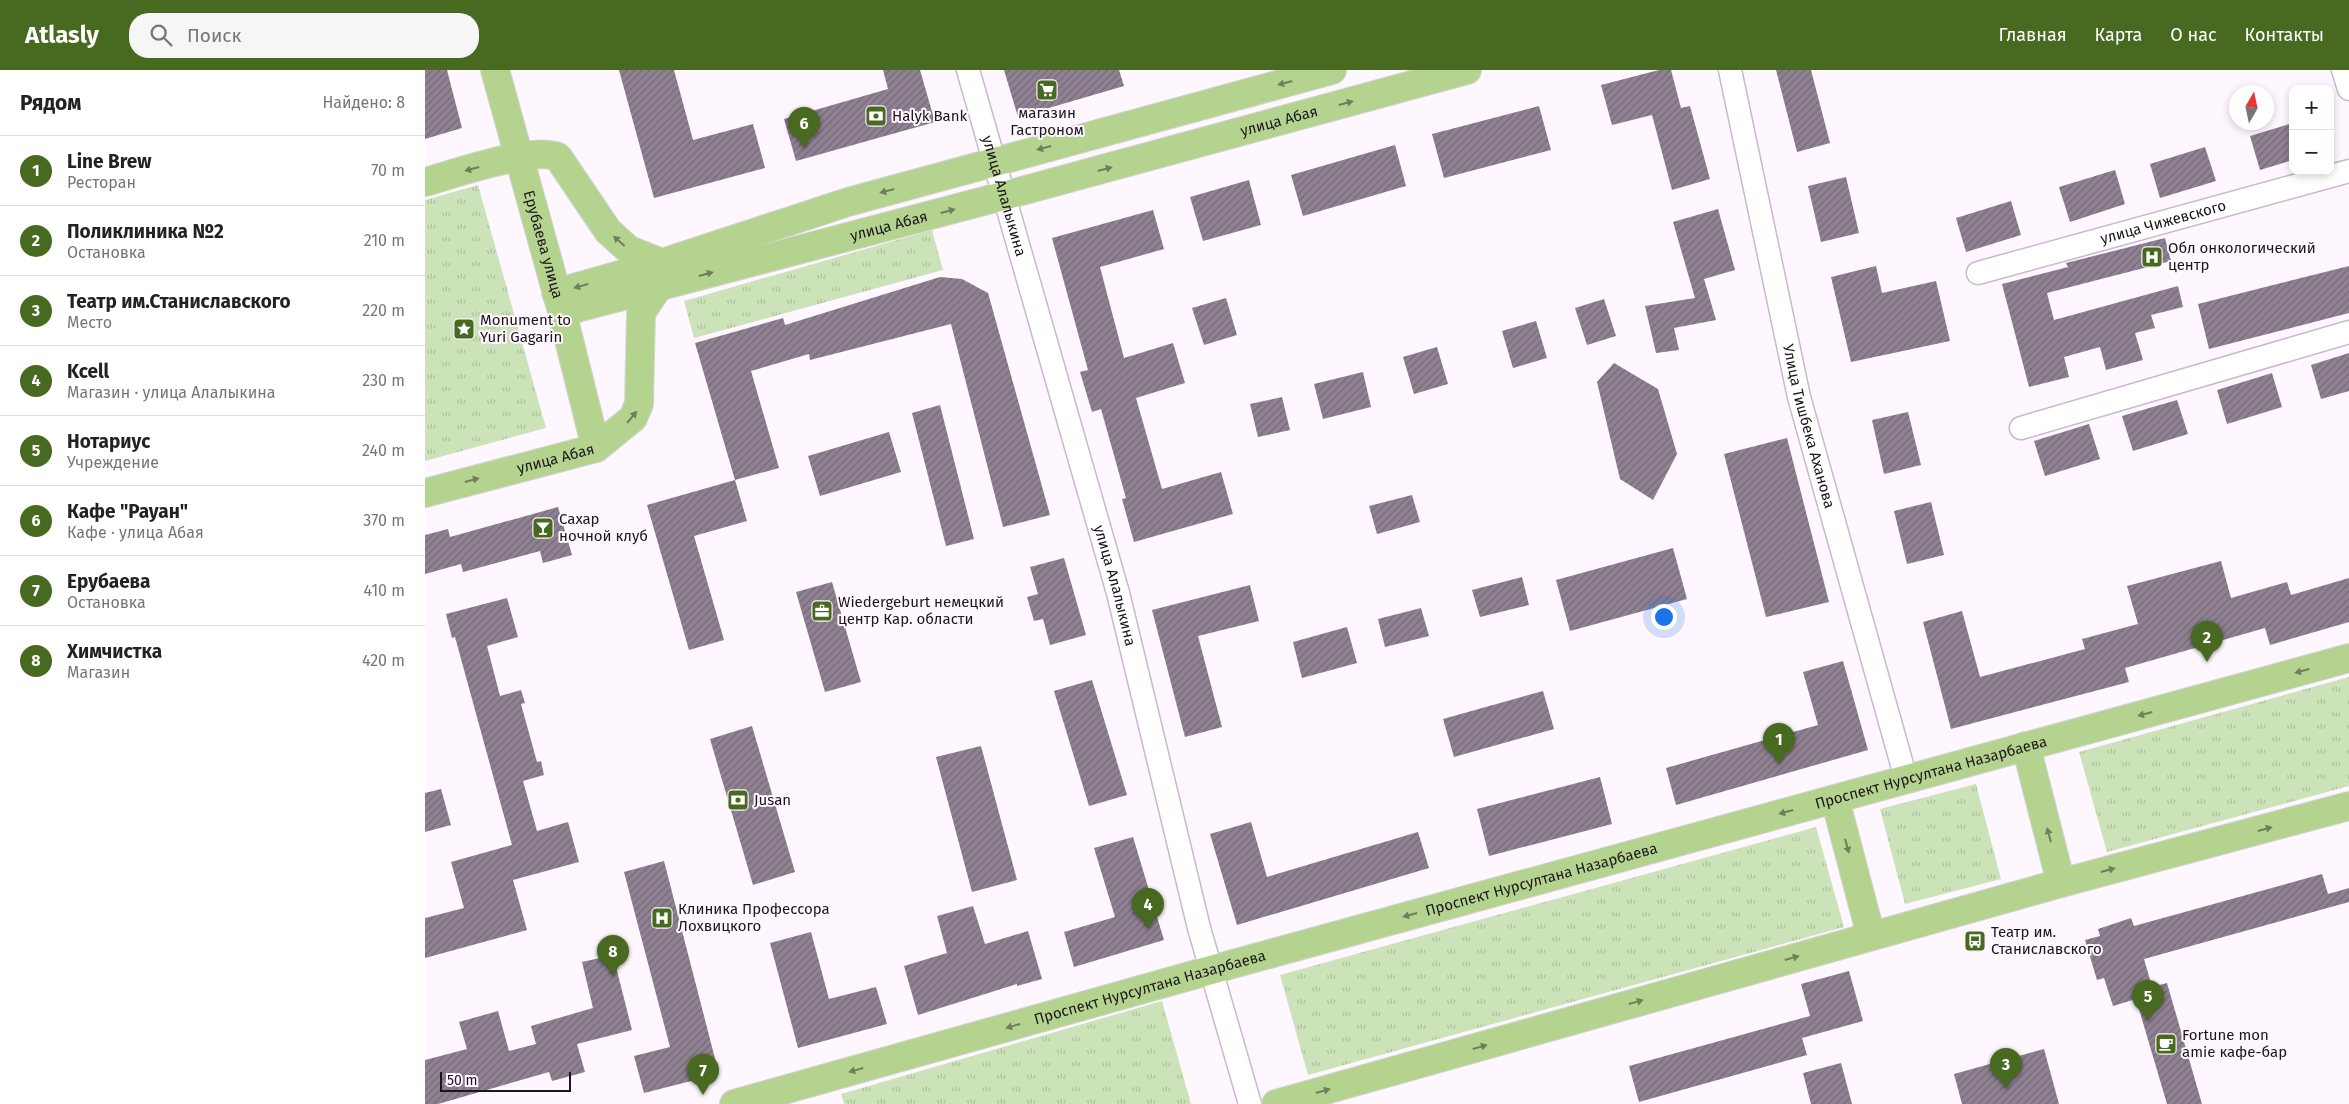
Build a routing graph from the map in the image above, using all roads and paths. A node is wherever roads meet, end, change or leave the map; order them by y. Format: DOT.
graph roads {
  1 [pos="495,70"];
  2 [pos="967,70"];
  3 [pos="1332,70"];
  4 [pos="1467,70"];
  5 [pos="1730,70"];
  6 [pos="2343,70"];
  7 [pos="2349,89"];
  8 [pos="519,157"];
  9 [pos="993,162"];
  10 [pos="2349,171"];
  11 [pos="425,182"];
  12 [pos="1003,196"];
  13 [pos="1978,272"];
  14 [pos="661,275"];
  15 [pos="559,302"];
  16 [pos="2349,332"];
  17 [pos="2021,428"];
  18 [pos="596,448"];
  19 [pos="425,493"];
  20 [pos="2349,658"];
  21 [pos="2026,746"];
  22 [pos="1906,779"];
  23 [pos="1835,799"];
  24 [pos="2349,806"];
  25 [pos="2061,883"];
  26 [pos="1871,936"];
  27 [pos="1211,970"];
  28 [pos="773,1099"];
  29 [pos="734,1104"];
  30 [pos="1249,1104"];
  31 [pos="1276,1104"];
  1 -- 8 [label="main road, Ерубаева улица"];
  2 -- 9 [label="street, улица Алалыкина"];
  3 -- 9 [label="main road, one-way"];
  12 -- 4 [label="main road, улица Абая, one-way"];
  5 -- 22 [label="street, Улица Тишбека Аханова"];
  6 -- 7 [label="street"];
  8 -- 11 [label="main road, one-way"];
  14 -- 8 [label="main road, one-way"];
  8 -- 15 [label="main road, Ерубаева улица"];
  9 -- 12 [label="street, улица Алалыкина"];
  9 -- 14 [label="main road, one-way"];
  10 -- 13 [label="street, улица Чижевского"];
  14 -- 12 [label="main road, улица Абая, one-way"];
  12 -- 27 [label="street, улица Алалыкина"];
  14 -- 15 [label="main road"];
  18 -- 14 [label="main road, улица Абая, one-way"];
  15 -- 18 [label="main road, Ерубаева улица"];
  16 -- 17 [label="street"];
  19 -- 18 [label="main road, улица Абая, one-way"];
  20 -- 21 [label="main road, Проспект Нурсултана Назарбаева, one-way"];
  21 -- 22 [label="main road, Проспект Нурсултана Назарбаева"];
  25 -- 21 [label="main road, one-way"];
  22 -- 23 [label="main road, Проспект Нурсултана Назарбаева"];
  23 -- 26 [label="main road, one-way"];
  23 -- 27 [label="main road, Проспект Нурсултана Назарбаева, one-way"];
  25 -- 24 [label="main road, one-way"];
  25 -- 26 [label="main road"];
  31 -- 26 [label="main road, one-way"];
  27 -- 28 [label="main road, Проспект Нурсултана Назарбаева, one-way"];
  27 -- 30 [label="street, улица Алалыкина"];
  28 -- 29 [label="main road, Проспект Нурсултана Назарбаева"];
}
